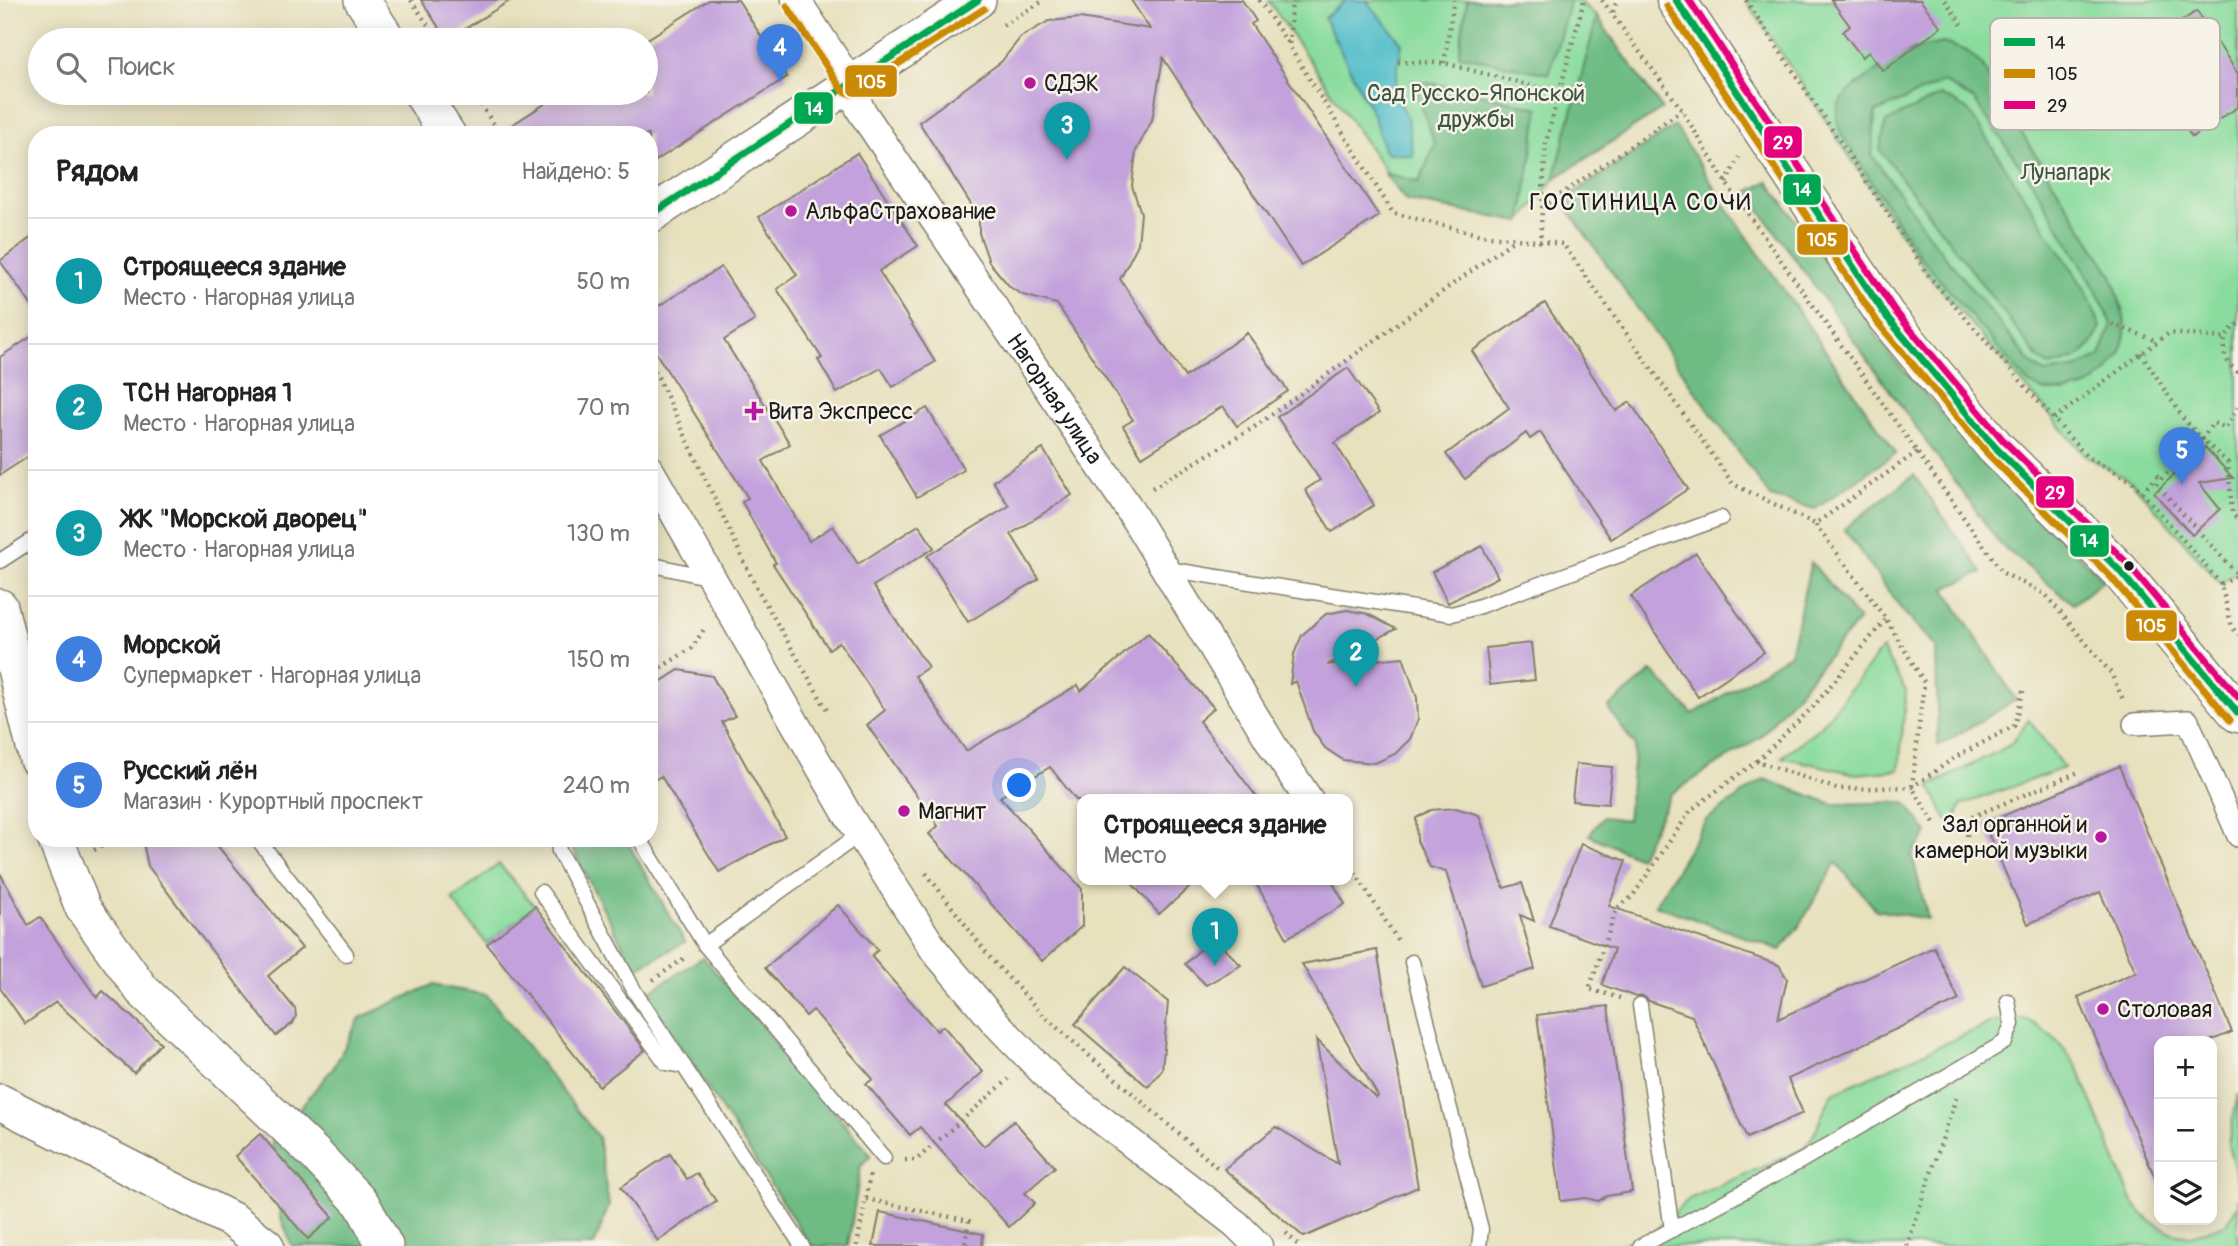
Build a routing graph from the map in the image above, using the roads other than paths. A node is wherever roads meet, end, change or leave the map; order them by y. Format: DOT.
graph roads {
  1 [pos="362,0"];
  2 [pos="796,0"];
  3 [pos="978,0"];
  4 [pos="1676,0"];
  5 [pos="380,28"];
  6 [pos="850,84"];
  7 [pos="429,105"];
  8 [pos="442,126"];
  9 [pos="658,210"];
  10 [pos="658,484"];
  11 [pos="1721,518"];
  12 [pos="28,543"];
  13 [pos="0,561"];
  14 [pos="658,566"];
  15 [pos="1167,569"];
  16 [pos="713,579"];
  17 [pos="0,607"];
  18 [pos="2238,713"];
  19 [pos="28,722"];
  20 [pos="2134,724"];
  21 [pos="1305,794"];
  22 [pos="860,834"];
  23 [pos="2238,836"];
  24 [pos="69,847"];
  25 [pos="264,847"];
  26 [pos="558,847"];
  27 [pos="645,847"];
  28 [pos="541,892"];
  29 [pos="705,945"];
  30 [pos="346,954"];
  31 [pos="1412,962"];
  32 [pos="2008,1002"];
  33 [pos="1640,1005"];
  34 [pos="684,1066"];
  35 [pos="0,1102"];
  36 [pos="884,1158"];
  37 [pos="1672,1230"];
  38 [pos="266,1246"];
  39 [pos="385,1246"];
  40 [pos="802,1246"];
  41 [pos="1258,1246"];
  42 [pos="1479,1246"];
  43 [pos="1641,1246"];
  1 -- 5 [label="street"];
  2 -- 6 [label="street, Нагорная улица"];
  3 -- 6 [label="street"];
  4 -- 18 [label="main road"];
  6 -- 9 [label="street"];
  6 -- 15 [label="street, Нагорная улица"];
  7 -- 8 [label="street"];
  10 -- 16 [label="street"];
  11 -- 15 [label="lane"];
  12 -- 13 [label="lane"];
  14 -- 16 [label="lane"];
  15 -- 21 [label="street, Нагорная улица"];
  16 -- 22 [label="street"];
  17 -- 19 [label="street"];
  20 -- 23 [label="street"];
  22 -- 29 [label="lane"];
  22 -- 41 [label="street"];
  24 -- 39 [label="street"];
  25 -- 30 [label="lane"];
  26 -- 34 [label="lane"];
  27 -- 29 [label="lane"];
  28 -- 34 [label="lane"];
  29 -- 36 [label="lane"];
  31 -- 42 [label="lane"];
  32 -- 37 [label="lane"];
  33 -- 37 [label="lane"];
  34 -- 40 [label="lane"];
  35 -- 38 [label="street"];
  37 -- 43 [label="lane"];
}
